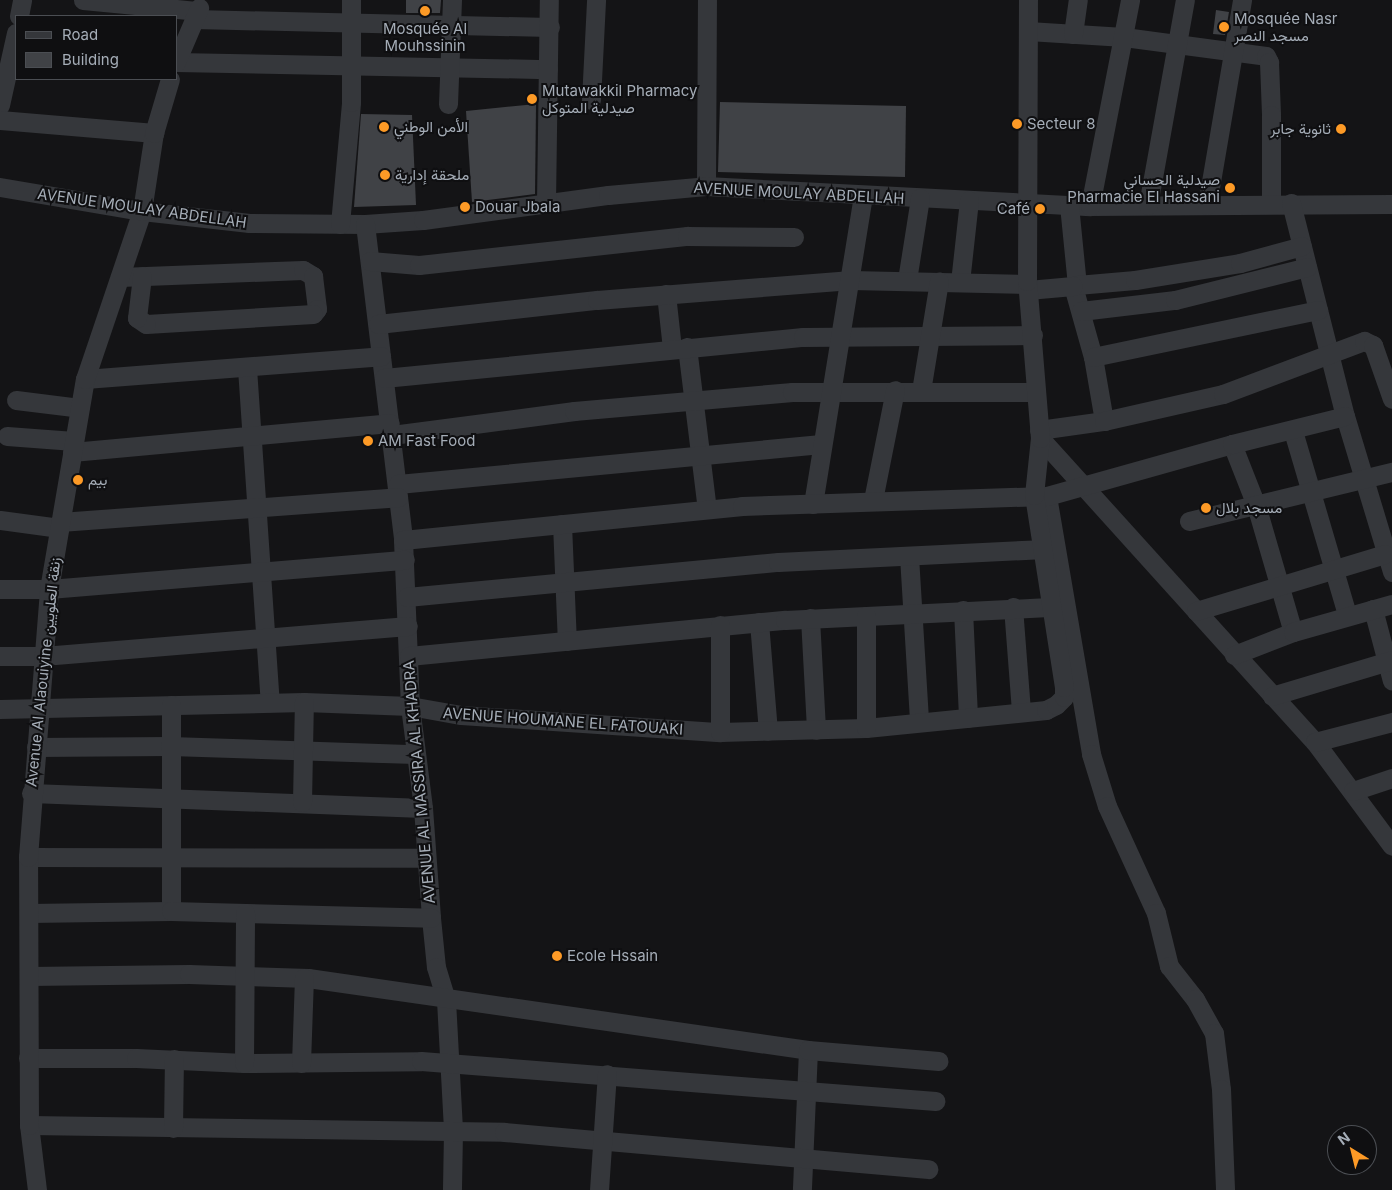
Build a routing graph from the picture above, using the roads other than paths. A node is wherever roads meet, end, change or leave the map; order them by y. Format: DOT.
graph roads {
  1 [pos="22,0"];
  2 [pos="83,0"];
  3 [pos="351,0"];
  4 [pos="452,0"];
  5 [pos="549,0"];
  6 [pos="596,0"];
  7 [pos="707,0"];
  8 [pos="1028,0"];
  9 [pos="1078,0"];
  10 [pos="1130,0"];
  11 [pos="1185,0"];
  12 [pos="1242,0"];
  13 [pos="198,10"];
  14 [pos="19,15"];
  15 [pos="351,22"];
  16 [pos="451,25"];
  17 [pos="550,27"];
  18 [pos="1028,31"];
  19 [pos="1073,34"];
  20 [pos="15,37"];
  21 [pos="1124,38"];
  22 [pos="1177,45"];
  23 [pos="1234,52"];
  24 [pos="178,57"];
  25 [pos="9,58"];
  26 [pos="178,62"];
  27 [pos="351,65"];
  28 [pos="450,67"];
  29 [pos="548,69"];
  30 [pos="170,80"];
  31 [pos="591,100"];
  32 [pos="448,104"];
  33 [pos="0,105"];
  34 [pos="0,120"];
  35 [pos="154,133"];
  36 [pos="706,186"];
  37 [pos="0,187"];
  38 [pos="863,195"];
  39 [pos="920,198"];
  40 [pos="969,200"];
  41 [pos="1029,201"];
  42 [pos="546,203"];
  43 [pos="1271,203"];
  44 [pos="1291,203"];
  45 [pos="1392,204"];
  46 [pos="1069,205"];
  47 [pos="1148,205"];
  48 [pos="1207,205"];
  49 [pos="1090,206"];
  50 [pos="142,211"];
  51 [pos="340,224"];
  52 [pos="365,224"];
  53 [pos="794,237"];
  54 [pos="1302,246"];
  55 [pos="370,261"];
  56 [pos="1307,267"];
  57 [pos="142,276"];
  58 [pos="120,277"];
  59 [pos="851,280"];
  60 [pos="907,280"];
  61 [pos="939,281"];
  62 [pos="960,282"];
  63 [pos="1075,285"];
  64 [pos="1028,287"];
  65 [pos="666,294"];
  66 [pos="1318,310"];
  67 [pos="1082,311"];
  68 [pos="378,324"];
  69 [pos="841,335"];
  70 [pos="1033,335"];
  71 [pos="930,336"];
  72 [pos="680,348"];
  73 [pos="1329,352"];
  74 [pos="381,356"];
  75 [pos="1093,357"];
  76 [pos="247,368"];
  77 [pos="384,378"];
  78 [pos="85,379"];
  79 [pos="831,390"];
  80 [pos="895,390"];
  81 [pos="921,391"];
  82 [pos="1036,392"];
  83 [pos="1392,399"];
  84 [pos="16,400"];
  85 [pos="693,400"];
  86 [pos="80,408"];
  87 [pos="1345,416"];
  88 [pos="1104,420"];
  89 [pos="391,429"];
  90 [pos="1293,431"];
  91 [pos="1040,434"];
  92 [pos="7,436"];
  93 [pos="251,438"];
  94 [pos="821,444"];
  95 [pos="1232,444"];
  96 [pos="73,447"];
  97 [pos="700,454"];
  98 [pos="1392,472"];
  99 [pos="1364,478"];
  100 [pos="1084,483"];
  101 [pos="398,491"];
  102 [pos="1311,493"];
  103 [pos="1040,496"];
  104 [pos="873,500"];
  105 [pos="812,504"];
  106 [pos="1256,505"];
  107 [pos="255,508"];
  108 [pos="707,509"];
  109 [pos="0,520"];
  110 [pos="1189,521"];
  111 [pos="562,524"];
  112 [pos="60,525"];
  113 [pos="403,540"];
  114 [pos="1040,549"];
  115 [pos="1385,554"];
  116 [pos="909,556"];
  117 [pos="405,560"];
  118 [pos="1336,571"];
  119 [pos="1392,572"];
  120 [pos="260,573"];
  121 [pos="566,583"];
  122 [pos="1281,587"];
  123 [pos="0,589"];
  124 [pos="49,589"];
  125 [pos="407,597"];
  126 [pos="1392,604"];
  127 [pos="1013,607"];
  128 [pos="1049,607"];
  129 [pos="1373,609"];
  130 [pos="963,610"];
  131 [pos="1196,611"];
  132 [pos="912,613"];
  133 [pos="1347,615"];
  134 [pos="866,616"];
  135 [pos="810,618"];
  136 [pos="759,622"];
  137 [pos="720,625"];
  138 [pos="408,626"];
  139 [pos="1293,632"];
  140 [pos="265,636"];
  141 [pos="568,641"];
  142 [pos="1234,655"];
  143 [pos="0,656"];
  144 [pos="43,656"];
  145 [pos="408,656"];
  146 [pos="1389,661"];
  147 [pos="1392,681"];
  148 [pos="1272,696"];
  149 [pos="270,702"];
  150 [pos="304,702"];
  151 [pos="171,705"];
  152 [pos="410,706"];
  153 [pos="40,708"];
  154 [pos="0,709"];
  155 [pos="1021,712"];
  156 [pos="968,718"];
  157 [pos="919,721"];
  158 [pos="1392,722"];
  159 [pos="866,728"];
  160 [pos="816,730"];
  161 [pos="768,731"];
  162 [pos="720,732"];
  163 [pos="1316,742"];
  164 [pos="170,746"];
  165 [pos="36,747"];
  166 [pos="303,748"];
  167 [pos="415,754"];
  168 [pos="1392,778"];
  169 [pos="1353,791"];
  170 [pos="31,793"];
  171 [pos="171,800"];
  172 [pos="302,802"];
  173 [pos="423,808"];
  174 [pos="1392,846"];
  175 [pos="171,856"];
  176 [pos="28,857"];
  177 [pos="426,858"];
  178 [pos="171,911"];
  179 [pos="29,913"];
  180 [pos="245,913"];
  181 [pos="431,918"];
  182 [pos="244,975"];
  183 [pos="30,976"];
  184 [pos="304,978"];
  185 [pos="446,1000"];
  186 [pos="808,1050"];
  187 [pos="28,1058"];
  188 [pos="174,1059"];
  189 [pos="939,1062"];
  190 [pos="244,1063"];
  191 [pos="301,1063"];
  192 [pos="447,1063"];
  193 [pos="607,1074"];
  194 [pos="808,1093"];
  195 [pos="935,1101"];
  196 [pos="29,1125"];
  197 [pos="173,1128"];
  198 [pos="452,1131"];
  199 [pos="603,1140"];
  200 [pos="804,1156"];
  201 [pos="928,1169"];
  202 [pos="37,1190"];
  203 [pos="452,1190"];
  204 [pos="599,1190"];
  205 [pos="802,1190"];
  206 [pos="1225,1190"];
  1 -- 14 [label="street"];
  2 -- 13 [label="street"];
  3 -- 15 [label="street"];
  4 -- 16 [label="street"];
  5 -- 17 [label="street"];
  6 -- 31 [label="street"];
  7 -- 36 [label="street"];
  8 -- 18 [label="street"];
  9 -- 19 [label="street"];
  10 -- 21 [label="street"];
  11 -- 22 [label="street"];
  12 -- 23 [label="street"];
  13 -- 15 [label="street"];
  13 -- 24 [label="street"];
  15 -- 16 [label="street"];
  15 -- 27 [label="street"];
  16 -- 17 [label="street"];
  16 -- 28 [label="street"];
  17 -- 29 [label="street"];
  18 -- 19 [label="street"];
  18 -- 41 [label="street"];
  19 -- 21 [label="street"];
  20 -- 25 [label="street"];
  21 -- 22 [label="street"];
  21 -- 49 [label="street"];
  22 -- 23 [label="street"];
  22 -- 47 [label="street"];
  23 -- 43 [label="street"];
  23 -- 48 [label="street"];
  25 -- 33 [label="street"];
  26 -- 27 [label="street"];
  27 -- 28 [label="street"];
  27 -- 51 [label="street"];
  28 -- 29 [label="street"];
  28 -- 32 [label="street"];
  29 -- 42 [label="street"];
  30 -- 35 [label="street, Avenue Al Alaouiyine زنقة العلويين"];
  34 -- 35 [label="street"];
  35 -- 50 [label="street, Avenue Al Alaouiyine زنقة العلويين"];
  36 -- 38 [label="street, AVENUE MOULAY ABDELLAH"];
  36 -- 42 [label="street, AVENUE MOULAY ABDELLAH"];
  37 -- 50 [label="street, AVENUE MOULAY ABDELLAH"];
  38 -- 39 [label="street, AVENUE MOULAY ABDELLAH"];
  38 -- 59 [label="street"];
  39 -- 40 [label="street, AVENUE MOULAY ABDELLAH"];
  39 -- 60 [label="street"];
  40 -- 41 [label="street, AVENUE MOULAY ABDELLAH"];
  40 -- 62 [label="street"];
  41 -- 46 [label="street, AVENUE MOULAY ABDELLAH"];
  41 -- 64 [label="street"];
  42 -- 52 [label="street, AVENUE MOULAY ABDELLAH"];
  43 -- 44 [label="street, AVENUE MOULAY ABDELLAH"];
  43 -- 48 [label="street, AVENUE MOULAY ABDELLAH"];
  44 -- 45 [label="street, AVENUE MOULAY ABDELLAH"];
  44 -- 54 [label="street"];
  46 -- 49 [label="street, AVENUE MOULAY ABDELLAH"];
  46 -- 63 [label="street"];
  47 -- 48 [label="street, AVENUE MOULAY ABDELLAH"];
  47 -- 49 [label="street, AVENUE MOULAY ABDELLAH"];
  50 -- 51 [label="street, AVENUE MOULAY ABDELLAH"];
  50 -- 58 [label="street, Avenue Al Alaouiyine زنقة العلويين"];
  51 -- 52 [label="street, AVENUE MOULAY ABDELLAH"];
  52 -- 55 [label="street, AVENUE AL MASSIRA AL KHADRA"];
  53 -- 55 [label="street"];
  54 -- 56 [label="street"];
  54 -- 63 [label="street"];
  55 -- 68 [label="street, AVENUE AL MASSIRA AL KHADRA"];
  56 -- 66 [label="street"];
  56 -- 67 [label="street"];
  57 -- 57 [label="street"];
  57 -- 58 [label="street"];
  58 -- 78 [label="street, Avenue Al Alaouiyine زنقة العلويين"];
  59 -- 60 [label="street"];
  59 -- 65 [label="street"];
  59 -- 69 [label="street"];
  60 -- 61 [label="street"];
  61 -- 62 [label="street"];
  61 -- 71 [label="street"];
  62 -- 64 [label="street"];
  63 -- 64 [label="street"];
  63 -- 67 [label="street"];
  64 -- 70 [label="street"];
  65 -- 68 [label="street"];
  65 -- 72 [label="street"];
  66 -- 73 [label="street"];
  66 -- 75 [label="street"];
  67 -- 75 [label="street"];
  68 -- 74 [label="street, AVENUE AL MASSIRA AL KHADRA"];
  69 -- 71 [label="street"];
  69 -- 72 [label="street"];
  69 -- 79 [label="street"];
  70 -- 71 [label="street"];
  70 -- 82 [label="street"];
  71 -- 81 [label="street"];
  72 -- 77 [label="street"];
  72 -- 85 [label="street"];
  73 -- 83 [label="street"];
  73 -- 87 [label="street"];
  73 -- 88 [label="street"];
  74 -- 76 [label="street"];
  74 -- 77 [label="street, AVENUE AL MASSIRA AL KHADRA"];
  75 -- 88 [label="street"];
  76 -- 78 [label="street"];
  76 -- 93 [label="street"];
  77 -- 89 [label="street, AVENUE AL MASSIRA AL KHADRA"];
  78 -- 86 [label="street, Avenue Al Alaouiyine زنقة العلويين"];
  79 -- 80 [label="street"];
  79 -- 85 [label="street"];
  79 -- 94 [label="street"];
  80 -- 81 [label="street"];
  80 -- 104 [label="street"];
  81 -- 82 [label="street"];
  82 -- 91 [label="street"];
  84 -- 86 [label="street"];
  85 -- 89 [label="street"];
  85 -- 97 [label="street"];
  86 -- 96 [label="street, Avenue Al Alaouiyine زنقة العلويين"];
  87 -- 90 [label="street"];
  87 -- 99 [label="street"];
  88 -- 91 [label="street"];
  89 -- 93 [label="street"];
  89 -- 101 [label="street, AVENUE AL MASSIRA AL KHADRA"];
  90 -- 95 [label="street"];
  90 -- 102 [label="street"];
  91 -- 100 [label="street"];
  91 -- 103 [label="street"];
  92 -- 96 [label="street"];
  93 -- 96 [label="street"];
  93 -- 107 [label="street"];
  94 -- 97 [label="street"];
  94 -- 105 [label="street"];
  95 -- 100 [label="street"];
  95 -- 106 [label="street"];
  96 -- 112 [label="street, Avenue Al Alaouiyine زنقة العلويين"];
  97 -- 101 [label="street"];
  97 -- 108 [label="street"];
  98 -- 99 [label="street"];
  99 -- 102 [label="street"];
  99 -- 115 [label="street"];
  100 -- 103 [label="street"];
  100 -- 131 [label="street"];
  101 -- 107 [label="street"];
  101 -- 113 [label="street, AVENUE AL MASSIRA AL KHADRA"];
  102 -- 106 [label="street"];
  102 -- 118 [label="street"];
  103 -- 104 [label="street"];
  103 -- 114 [label="street"];
  103 -- 206 [label="street"];
  104 -- 105 [label="street"];
  105 -- 108 [label="street"];
  106 -- 110 [label="street"];
  106 -- 122 [label="street"];
  107 -- 112 [label="street"];
  107 -- 120 [label="street"];
  108 -- 111 [label="street"];
  109 -- 112 [label="street"];
  111 -- 113 [label="street"];
  111 -- 121 [label="street"];
  112 -- 124 [label="street, Avenue Al Alaouiyine زنقة العلويين"];
  113 -- 117 [label="street, AVENUE AL MASSIRA AL KHADRA"];
  114 -- 116 [label="street"];
  114 -- 128 [label="street"];
  115 -- 118 [label="street"];
  115 -- 119 [label="street"];
  116 -- 121 [label="street"];
  116 -- 132 [label="street"];
  117 -- 120 [label="street"];
  117 -- 125 [label="street, AVENUE AL MASSIRA AL KHADRA"];
  118 -- 122 [label="street"];
  118 -- 133 [label="street"];
  120 -- 124 [label="street"];
  120 -- 140 [label="street"];
  121 -- 125 [label="street"];
  121 -- 141 [label="street"];
  122 -- 131 [label="street"];
  122 -- 139 [label="street"];
  123 -- 124 [label="street"];
  124 -- 144 [label="street, Avenue Al Alaouiyine زنقة العلويين"];
  125 -- 138 [label="street, AVENUE AL MASSIRA AL KHADRA"];
  126 -- 129 [label="street"];
  127 -- 128 [label="street"];
  127 -- 130 [label="street"];
  127 -- 155 [label="street"];
  128 -- 155 [label="street, AVENUE HOUMANE EL FATOUAKI"];
  129 -- 133 [label="street"];
  129 -- 146 [label="street"];
  130 -- 132 [label="street"];
  130 -- 156 [label="street"];
  131 -- 142 [label="street"];
  132 -- 134 [label="street"];
  132 -- 157 [label="street"];
  133 -- 139 [label="street"];
  134 -- 135 [label="street"];
  134 -- 159 [label="street"];
  135 -- 136 [label="street"];
  135 -- 160 [label="street"];
  136 -- 137 [label="street"];
  136 -- 161 [label="street"];
  137 -- 141 [label="street"];
  137 -- 162 [label="street"];
  138 -- 140 [label="street"];
  138 -- 145 [label="street, AVENUE AL MASSIRA AL KHADRA"];
  139 -- 142 [label="street"];
  140 -- 144 [label="street"];
  140 -- 149 [label="street"];
  141 -- 145 [label="street"];
  142 -- 148 [label="street"];
  143 -- 144 [label="street"];
  144 -- 153 [label="street, Avenue Al Alaouiyine زنقة العلويين"];
  145 -- 152 [label="street, AVENUE AL MASSIRA AL KHADRA"];
  146 -- 147 [label="street"];
  146 -- 148 [label="street"];
  148 -- 163 [label="street"];
  149 -- 150 [label="street, AVENUE HOUMANE EL FATOUAKI"];
  149 -- 151 [label="street, AVENUE HOUMANE EL FATOUAKI"];
  150 -- 152 [label="street, AVENUE HOUMANE EL FATOUAKI"];
  150 -- 166 [label="street"];
  151 -- 153 [label="street, AVENUE HOUMANE EL FATOUAKI"];
  151 -- 164 [label="street"];
  152 -- 162 [label="street, AVENUE HOUMANE EL FATOUAKI"];
  152 -- 167 [label="street, AVENUE AL MASSIRA AL KHADRA"];
  153 -- 154 [label="street, AVENUE HOUMANE EL FATOUAKI"];
  153 -- 165 [label="street, Avenue Al Alaouiyine زنقة العلويين"];
  155 -- 156 [label="street, AVENUE HOUMANE EL FATOUAKI"];
  156 -- 157 [label="street, AVENUE HOUMANE EL FATOUAKI"];
  157 -- 159 [label="street, AVENUE HOUMANE EL FATOUAKI"];
  158 -- 163 [label="street"];
  159 -- 160 [label="street, AVENUE HOUMANE EL FATOUAKI"];
  160 -- 161 [label="street, AVENUE HOUMANE EL FATOUAKI"];
  161 -- 162 [label="street, AVENUE HOUMANE EL FATOUAKI"];
  163 -- 169 [label="street"];
  164 -- 165 [label="street"];
  164 -- 166 [label="street"];
  164 -- 171 [label="street"];
  165 -- 170 [label="street, Avenue Al Alaouiyine زنقة العلويين"];
  166 -- 167 [label="street"];
  166 -- 172 [label="street"];
  167 -- 173 [label="street, AVENUE AL MASSIRA AL KHADRA"];
  168 -- 169 [label="street"];
  169 -- 174 [label="street"];
  170 -- 171 [label="street"];
  170 -- 176 [label="street, Avenue Al Alaouiyine زنقة العلويين"];
  171 -- 172 [label="street"];
  171 -- 175 [label="street"];
  172 -- 173 [label="street"];
  173 -- 177 [label="street, AVENUE AL MASSIRA AL KHADRA"];
  175 -- 176 [label="street"];
  175 -- 177 [label="street"];
  175 -- 178 [label="street"];
  176 -- 179 [label="street, Avenue Al Alaouiyine زنقة العلويين"];
  177 -- 181 [label="street, AVENUE AL MASSIRA AL KHADRA"];
  178 -- 179 [label="street"];
  178 -- 180 [label="street"];
  179 -- 183 [label="street, Avenue Al Alaouiyine زنقة العلويين"];
  180 -- 181 [label="street"];
  180 -- 182 [label="street"];
  181 -- 185 [label="street, AVENUE AL MASSIRA AL KHADRA"];
  182 -- 183 [label="street"];
  182 -- 184 [label="street"];
  182 -- 190 [label="street"];
  183 -- 187 [label="street, Avenue Al Alaouiyine زنقة العلويين"];
  184 -- 185 [label="street"];
  184 -- 191 [label="street"];
  185 -- 186 [label="street"];
  185 -- 192 [label="street, AVENUE AL MASSIRA AL KHADRA"];
  186 -- 189 [label="street"];
  186 -- 194 [label="street"];
  187 -- 188 [label="street"];
  187 -- 196 [label="street, Avenue Al Alaouiyine زنقة العلويين"];
  188 -- 190 [label="street"];
  188 -- 197 [label="street"];
  190 -- 191 [label="street"];
  191 -- 192 [label="street"];
  192 -- 193 [label="street"];
  192 -- 198 [label="street, AVENUE AL MASSIRA AL KHADRA"];
  193 -- 194 [label="street"];
  193 -- 199 [label="street"];
  194 -- 195 [label="street"];
  194 -- 200 [label="street"];
  196 -- 197 [label="street"];
  196 -- 202 [label="street, Avenue Al Alaouiyine زنقة العلويين"];
  197 -- 198 [label="street"];
  198 -- 199 [label="street"];
  198 -- 203 [label="street, AVENUE AL MASSIRA AL KHADRA"];
  199 -- 200 [label="street"];
  199 -- 204 [label="street"];
  200 -- 201 [label="street"];
  200 -- 205 [label="street"];
}
